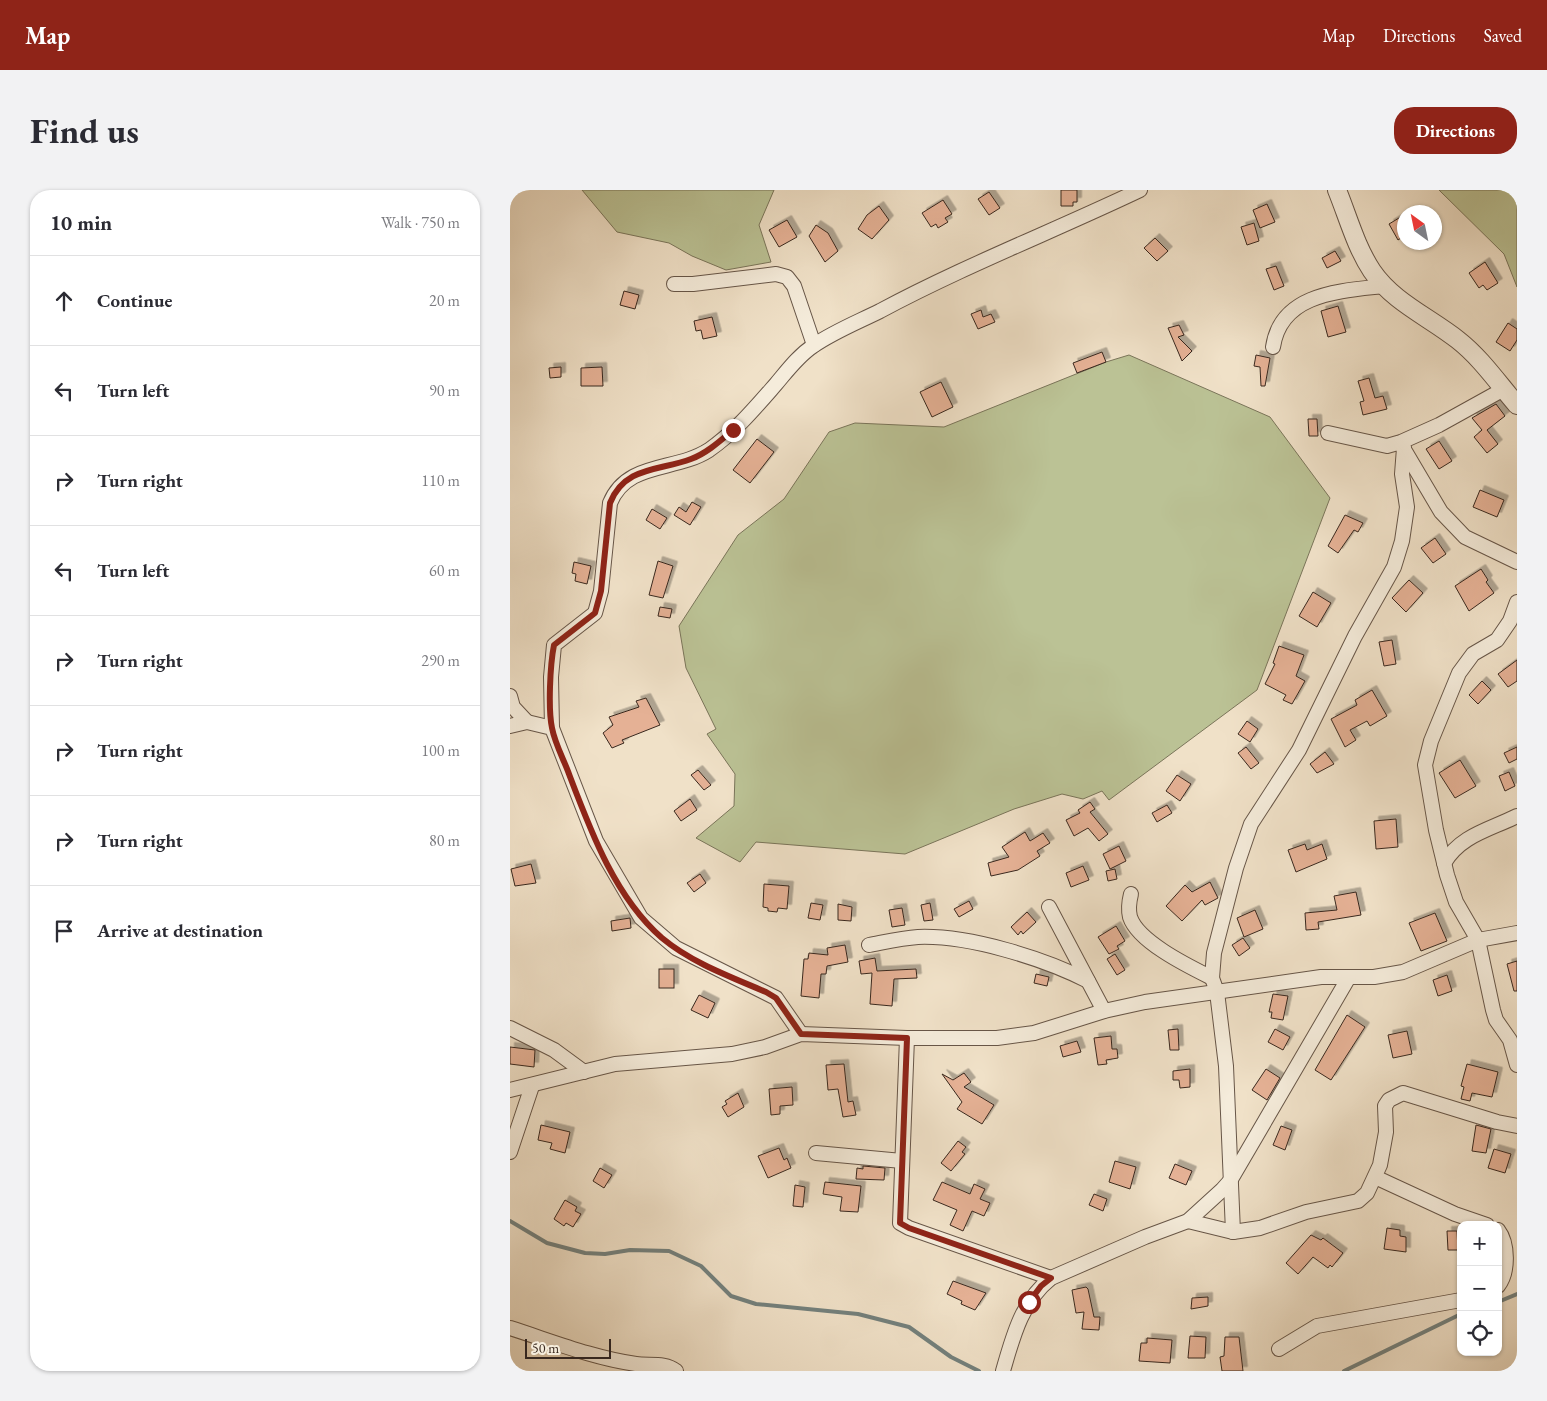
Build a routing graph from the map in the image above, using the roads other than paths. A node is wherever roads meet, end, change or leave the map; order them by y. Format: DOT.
graph roads {
  1 [pos="1140,190"];
  2 [pos="1337,190"];
  3 [pos="674,284"];
  4 [pos="1384,286"];
  5 [pos="814,346"];
  6 [pos="1273,347"];
  7 [pos="1504,390"];
  8 [pos="1517,405"];
  9 [pos="1328,433"];
  10 [pos="1402,445"];
  11 [pos="1517,562"];
  12 [pos="1517,602"];
  13 [pos="510,696"];
  14 [pos="527,722"];
  15 [pos="510,726"];
  16 [pos="552,728"];
  17 [pos="1517,816"];
  18 [pos="1444,863"];
  19 [pos="1131,894"];
  20 [pos="1049,907"];
  21 [pos="1517,933"];
  22 [pos="1478,940"];
  23 [pos="869,945"];
  24 [pos="1349,977"];
  25 [pos="1212,978"];
  26 [pos="1088,981"];
  27 [pos="1217,992"];
  28 [pos="1104,1011"];
  29 [pos="510,1028"];
  30 [pos="801,1034"];
  31 [pos="907,1038"];
  32 [pos="1517,1065"];
  33 [pos="584,1072"];
  34 [pos="532,1086"];
  35 [pos="510,1090"];
  36 [pos="1517,1126"];
  37 [pos="510,1152"];
  38 [pos="816,1154"];
  39 [pos="902,1161"];
  40 [pos="1375,1177"];
  41 [pos="1230,1181"];
  42 [pos="1188,1221"];
  43 [pos="1475,1221"];
  44 [pos="1233,1232"];
  45 [pos="1502,1237"];
  46 [pos="1051,1278"];
  47 [pos="1502,1279"];
  48 [pos="1457,1301"];
  49 [pos="510,1328"];
  50 [pos="1279,1349"];
  51 [pos="676,1371"];
  52 [pos="1003,1371"];
  1 -- 5 [label="street"];
  2 -- 4 [label="street"];
  3 -- 5 [label="street"];
  4 -- 6 [label="street"];
  4 -- 7 [label="street"];
  5 -- 16 [label="street"];
  7 -- 8 [label="street"];
  7 -- 10 [label="street"];
  9 -- 10 [label="street"];
  10 -- 11 [label="street"];
  10 -- 25 [label="street"];
  12 -- 18 [label="street"];
  13 -- 14 [label="street"];
  14 -- 15 [label="street"];
  14 -- 16 [label="street"];
  16 -- 30 [label="street"];
  17 -- 18 [label="street"];
  18 -- 22 [label="street"];
  19 -- 25 [label="street"];
  20 -- 26 [label="street"];
  21 -- 22 [label="street"];
  22 -- 24 [label="street"];
  22 -- 32 [label="street"];
  23 -- 26 [label="street"];
  24 -- 27 [label="street"];
  24 -- 41 [label="street"];
  25 -- 27 [label="street"];
  26 -- 28 [label="street"];
  27 -- 28 [label="street"];
  27 -- 41 [label="street"];
  28 -- 31 [label="street"];
  29 -- 33 [label="street"];
  30 -- 31 [label="street"];
  30 -- 33 [label="street"];
  31 -- 39 [label="street"];
  33 -- 34 [label="street"];
  34 -- 35 [label="street"];
  34 -- 37 [label="street"];
  36 -- 40 [label="street"];
  38 -- 39 [label="street"];
  39 -- 46 [label="street"];
  40 -- 43 [label="street"];
  40 -- 44 [label="street"];
  41 -- 42 [label="street"];
  41 -- 44 [label="street"];
  42 -- 44 [label="street"];
  42 -- 46 [label="street"];
  45 -- 47 [label="street"];
  46 -- 52 [label="street"];
  48 -- 50 [label="street"];
  49 -- 51 [label="street"];
}
